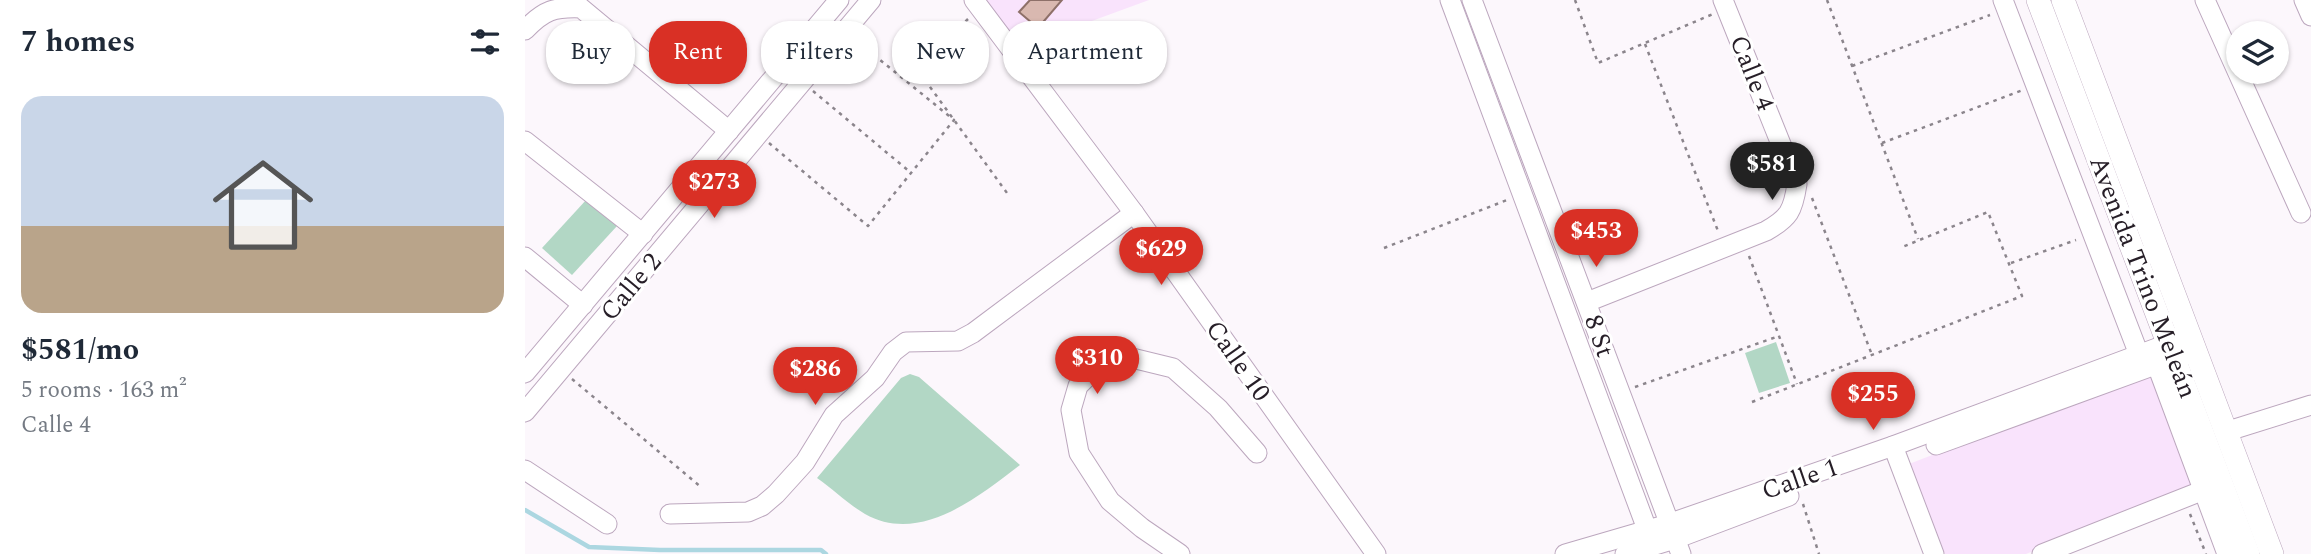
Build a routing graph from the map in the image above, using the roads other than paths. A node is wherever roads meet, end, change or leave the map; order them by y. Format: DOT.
graph roads {
  1 [pos="839,0"];
  2 [pos="871,0"];
  3 [pos="1450,0"];
  4 [pos="1472,0"];
  5 [pos="2038,0"];
  6 [pos="2063,0"];
  7 [pos="2205,0"];
  8 [pos="2304,0"];
  9 [pos="977,4"];
  10 [pos="1724,4"];
  11 [pos="2004,4"];
  12 [pos="2311,16"];
  13 [pos="525,30"];
  14 [pos="729,131"];
  15 [pos="525,141"];
  16 [pos="1134,213"];
  17 [pos="2301,214"];
  18 [pos="643,234"];
  19 [pos="525,257"];
  20 [pos="1587,302"];
  21 [pos="583,305"];
  22 [pos="2164,353"];
  23 [pos="525,373"];
  24 [pos="2311,405"];
  25 [pos="525,412"];
  26 [pos="2225,432"];
  27 [pos="1257,453"];
  28 [pos="1896,453"];
  29 [pos="525,470"];
  30 [pos="2204,489"];
  31 [pos="670,514"];
  32 [pos="607,524"];
  33 [pos="1675,539"];
  34 [pos="1652,543"];
  35 [pos="1180,554"];
  36 [pos="1376,554"];
  37 [pos="1565,554"];
  38 [pos="1625,554"];
  39 [pos="1934,554"];
  40 [pos="2042,554"];
  41 [pos="2227,554"];
  42 [pos="2248,554"];
  43 [pos="2272,554"];
  1 -- 14 [label="street, Calle 2"];
  2 -- 25 [label="street, Calle 2"];
  3 -- 34 [label="street, 8 St"];
  4 -- 20 [label="street, 8 St"];
  5 -- 22 [label="main road, Avenida Trino Meleán"];
  6 -- 22 [label="main road, Avenida Trino Meleán"];
  7 -- 17 [label="street"];
  8 -- 12 [label="street"];
  9 -- 16 [label="street, Calle 10"];
  10 -- 20 [label="street, Calle 4"];
  11 -- 22 [label="street"];
  13 -- 14 [label="street"];
  14 -- 18 [label="street, Calle 2"];
  15 -- 18 [label="street"];
  16 -- 31 [label="street"];
  16 -- 36 [label="street, Calle 10"];
  18 -- 21 [label="street, Calle 2"];
  19 -- 21 [label="street"];
  20 -- 33 [label="street, 8 St"];
  21 -- 23 [label="street, Calle 2"];
  22 -- 26 [label="main road, Avenida Trino Meleán"];
  22 -- 28 [label="street, Calle 1"];
  22 -- 30 [label="street"];
  22 -- 42 [label="main road, Avenida Trino Meleán"];
  24 -- 26 [label="street"];
  26 -- 43 [label="main road, Avenida Trino Meleán"];
  27 -- 35 [label="street"];
  28 -- 33 [label="street, Calle 1"];
  28 -- 33 [label="street, Calle 1"];
  28 -- 39 [label="street"];
  29 -- 32 [label="street"];
  30 -- 40 [label="street"];
  30 -- 41 [label="street"];
  33 -- 34 [label="street, Calle 1"];
  34 -- 37 [label="street, Calle 1"];
  34 -- 38 [label="street, Calle 1"];
}
